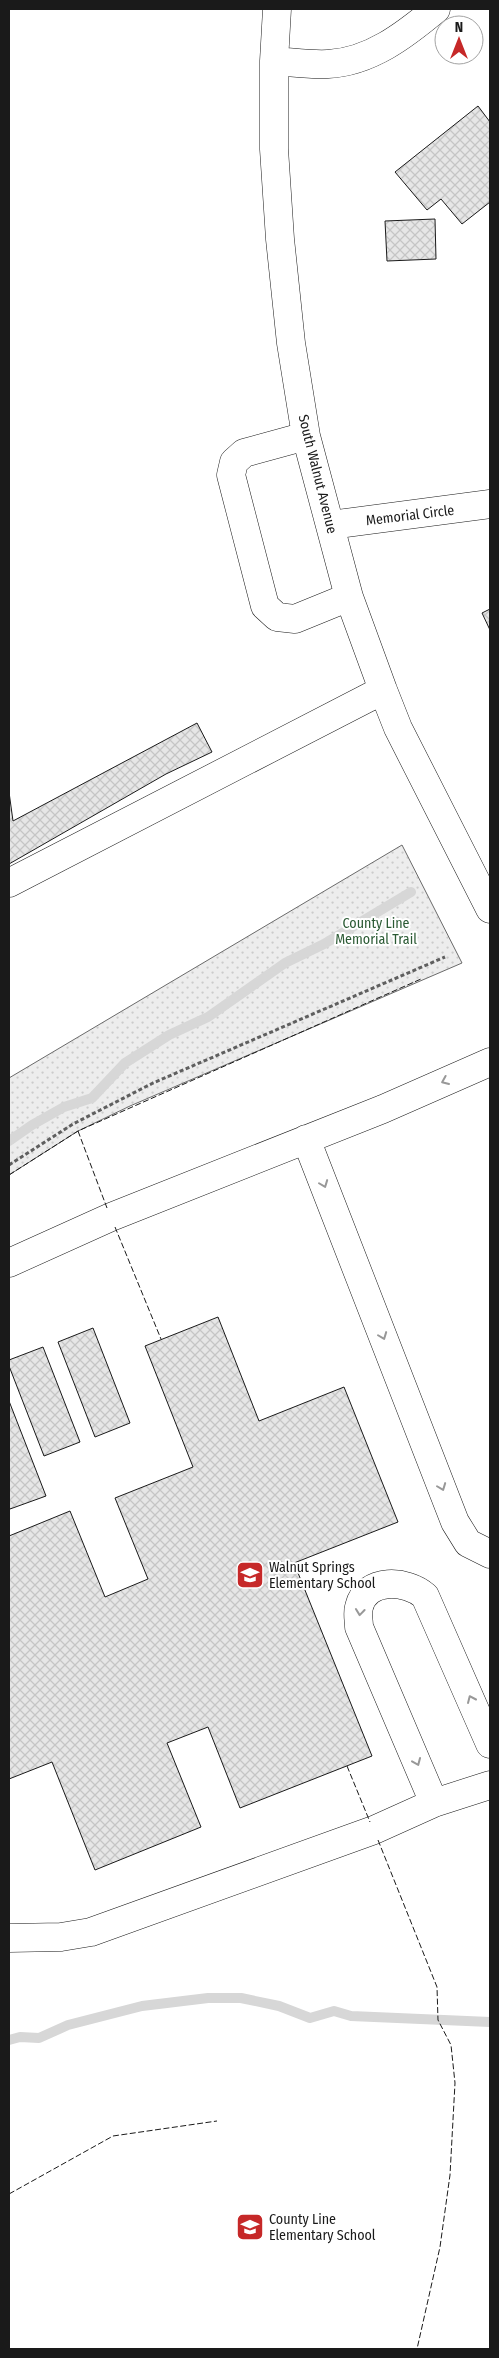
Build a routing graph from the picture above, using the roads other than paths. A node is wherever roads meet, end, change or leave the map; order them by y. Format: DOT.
graph roads {
  1 [pos="277,9"];
  2 [pos="436,9"];
  3 [pos="274,61"];
  4 [pos="306,436"];
  5 [pos="490,504"];
  6 [pos="330,525"];
  7 [pos="349,597"];
  8 [pos="383,690"];
  9 [pos="9,883"];
  10 [pos="490,908"];
  11 [pos="490,1062"];
  12 [pos="306,1139"];
  13 [pos="9,1263"];
  14 [pos="490,1554"];
  15 [pos="490,1744"];
  16 [pos="490,1785"];
  17 [pos="434,1803"];
  18 [pos="9,1938"];
  1 -- 3 [label="street, South Walnut Avenue"];
  2 -- 3 [label="street"];
  3 -- 4 [label="street, South Walnut Avenue"];
  4 -- 6 [label="street, South Walnut Avenue"];
  4 -- 7 [label="street"];
  5 -- 6 [label="street, Memorial Circle"];
  6 -- 7 [label="street, South Walnut Avenue"];
  7 -- 8 [label="street, South Walnut Avenue"];
  8 -- 9 [label="street"];
  8 -- 10 [label="street, South Walnut Avenue"];
  11 -- 12 [label="street, one-way"];
  12 -- 13 [label="street"];
  12 -- 14 [label="street, one-way"];
  15 -- 17 [label="street, one-way"];
  16 -- 17 [label="street"];
  17 -- 18 [label="street"];
}
